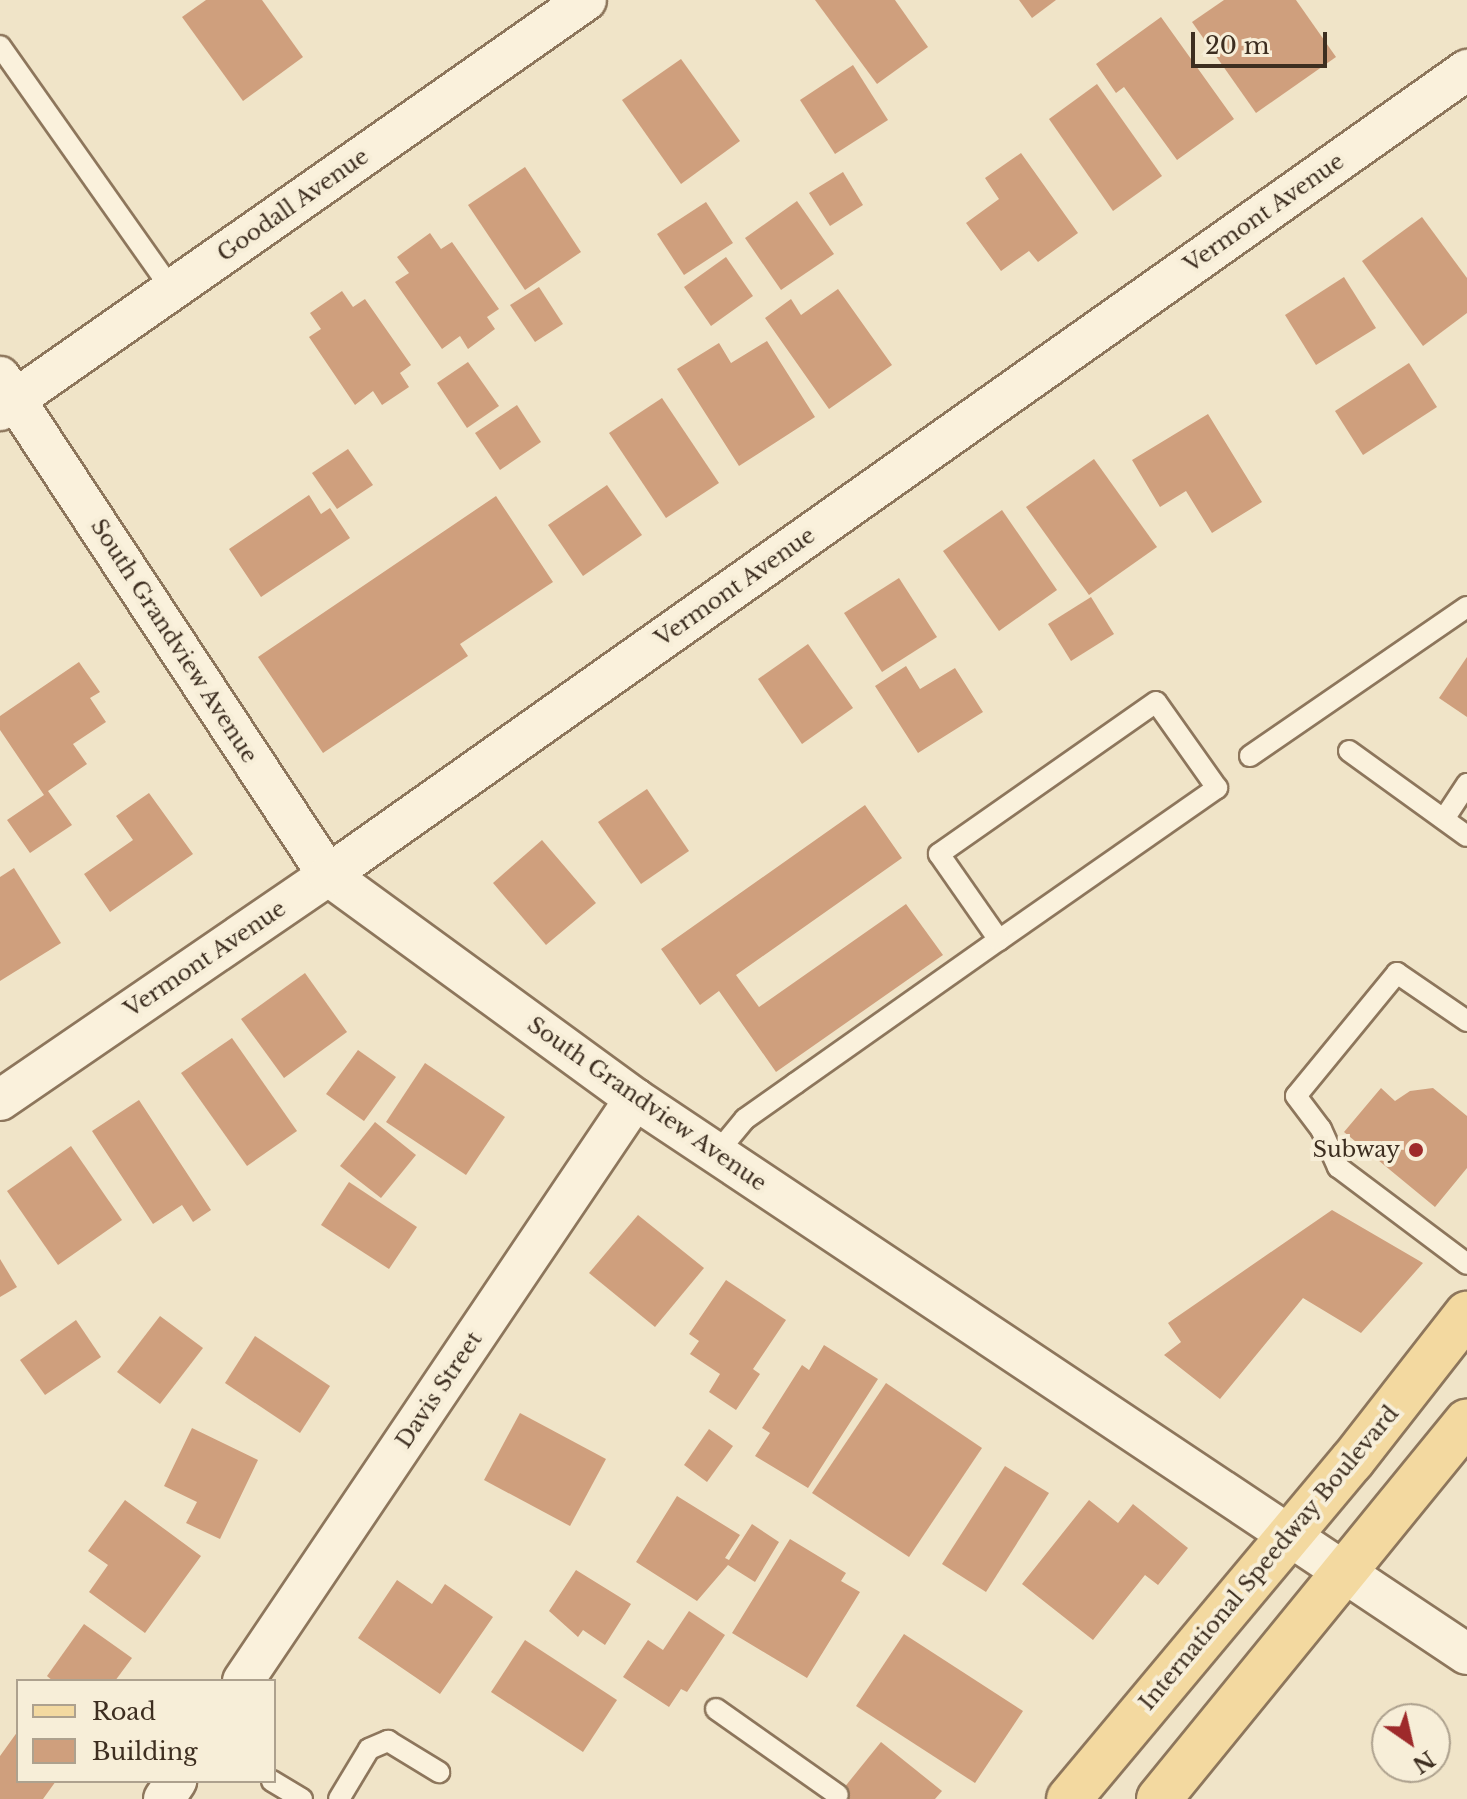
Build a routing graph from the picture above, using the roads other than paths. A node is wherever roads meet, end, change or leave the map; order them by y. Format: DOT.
graph roads {
  1 [pos="586,0"];
  2 [pos="0,46"];
  3 [pos="1467,70"];
  4 [pos="172,290"];
  5 [pos="5,395"];
  6 [pos="1467,607"];
  7 [pos="1349,751"];
  8 [pos="1250,756"];
  9 [pos="1467,784"];
  10 [pos="1444,819"];
  11 [pos="1467,836"];
  12 [pos="328,875"];
  13 [pos="999,940"];
  14 [pos="1467,1021"];
  15 [pos="635,1099"];
  16 [pos="0,1100"];
  17 [pos="716,1154"];
  18 [pos="1467,1264"];
  19 [pos="1467,1314"];
  20 [pos="1467,1422"];
  21 [pos="1288,1537"];
  22 [pos="1345,1576"];
  23 [pos="1467,1654"];
  24 [pos="244,1679"];
  25 [pos="716,1709"];
  26 [pos="439,1772"];
  27 [pos="275,1783"];
  28 [pos="838,1795"];
  29 [pos="302,1799"];
  30 [pos="339,1799"];
  31 [pos="1069,1799"];
  32 [pos="1159,1799"];
  1 -- 4 [label="street, Goodall Avenue"];
  2 -- 4 [label="lane"];
  3 -- 12 [label="street, Vermont Avenue"];
  4 -- 5 [label="street, Goodall Avenue"];
  5 -- 12 [label="street, South Grandview Avenue"];
  6 -- 8 [label="lane"];
  7 -- 10 [label="lane"];
  9 -- 10 [label="lane"];
  10 -- 11 [label="lane"];
  12 -- 15 [label="street, South Grandview Avenue"];
  12 -- 16 [label="street, Vermont Avenue"];
  13 -- 13 [label="lane"];
  13 -- 17 [label="lane"];
  14 -- 18 [label="lane"];
  15 -- 17 [label="street, South Grandview Avenue"];
  15 -- 24 [label="street, Davis Street"];
  17 -- 21 [label="street, South Grandview Avenue"];
  19 -- 21 [label="main road, International Speedway Boulevard"];
  20 -- 22 [label="main road"];
  21 -- 22 [label="street, South Grandview Avenue"];
  21 -- 31 [label="main road, International Speedway Boulevard"];
  22 -- 23 [label="street, South Grandview Avenue"];
  22 -- 32 [label="main road"];
  25 -- 28 [label="lane"];
  26 -- 30 [label="lane"];
  27 -- 29 [label="lane"];
}
